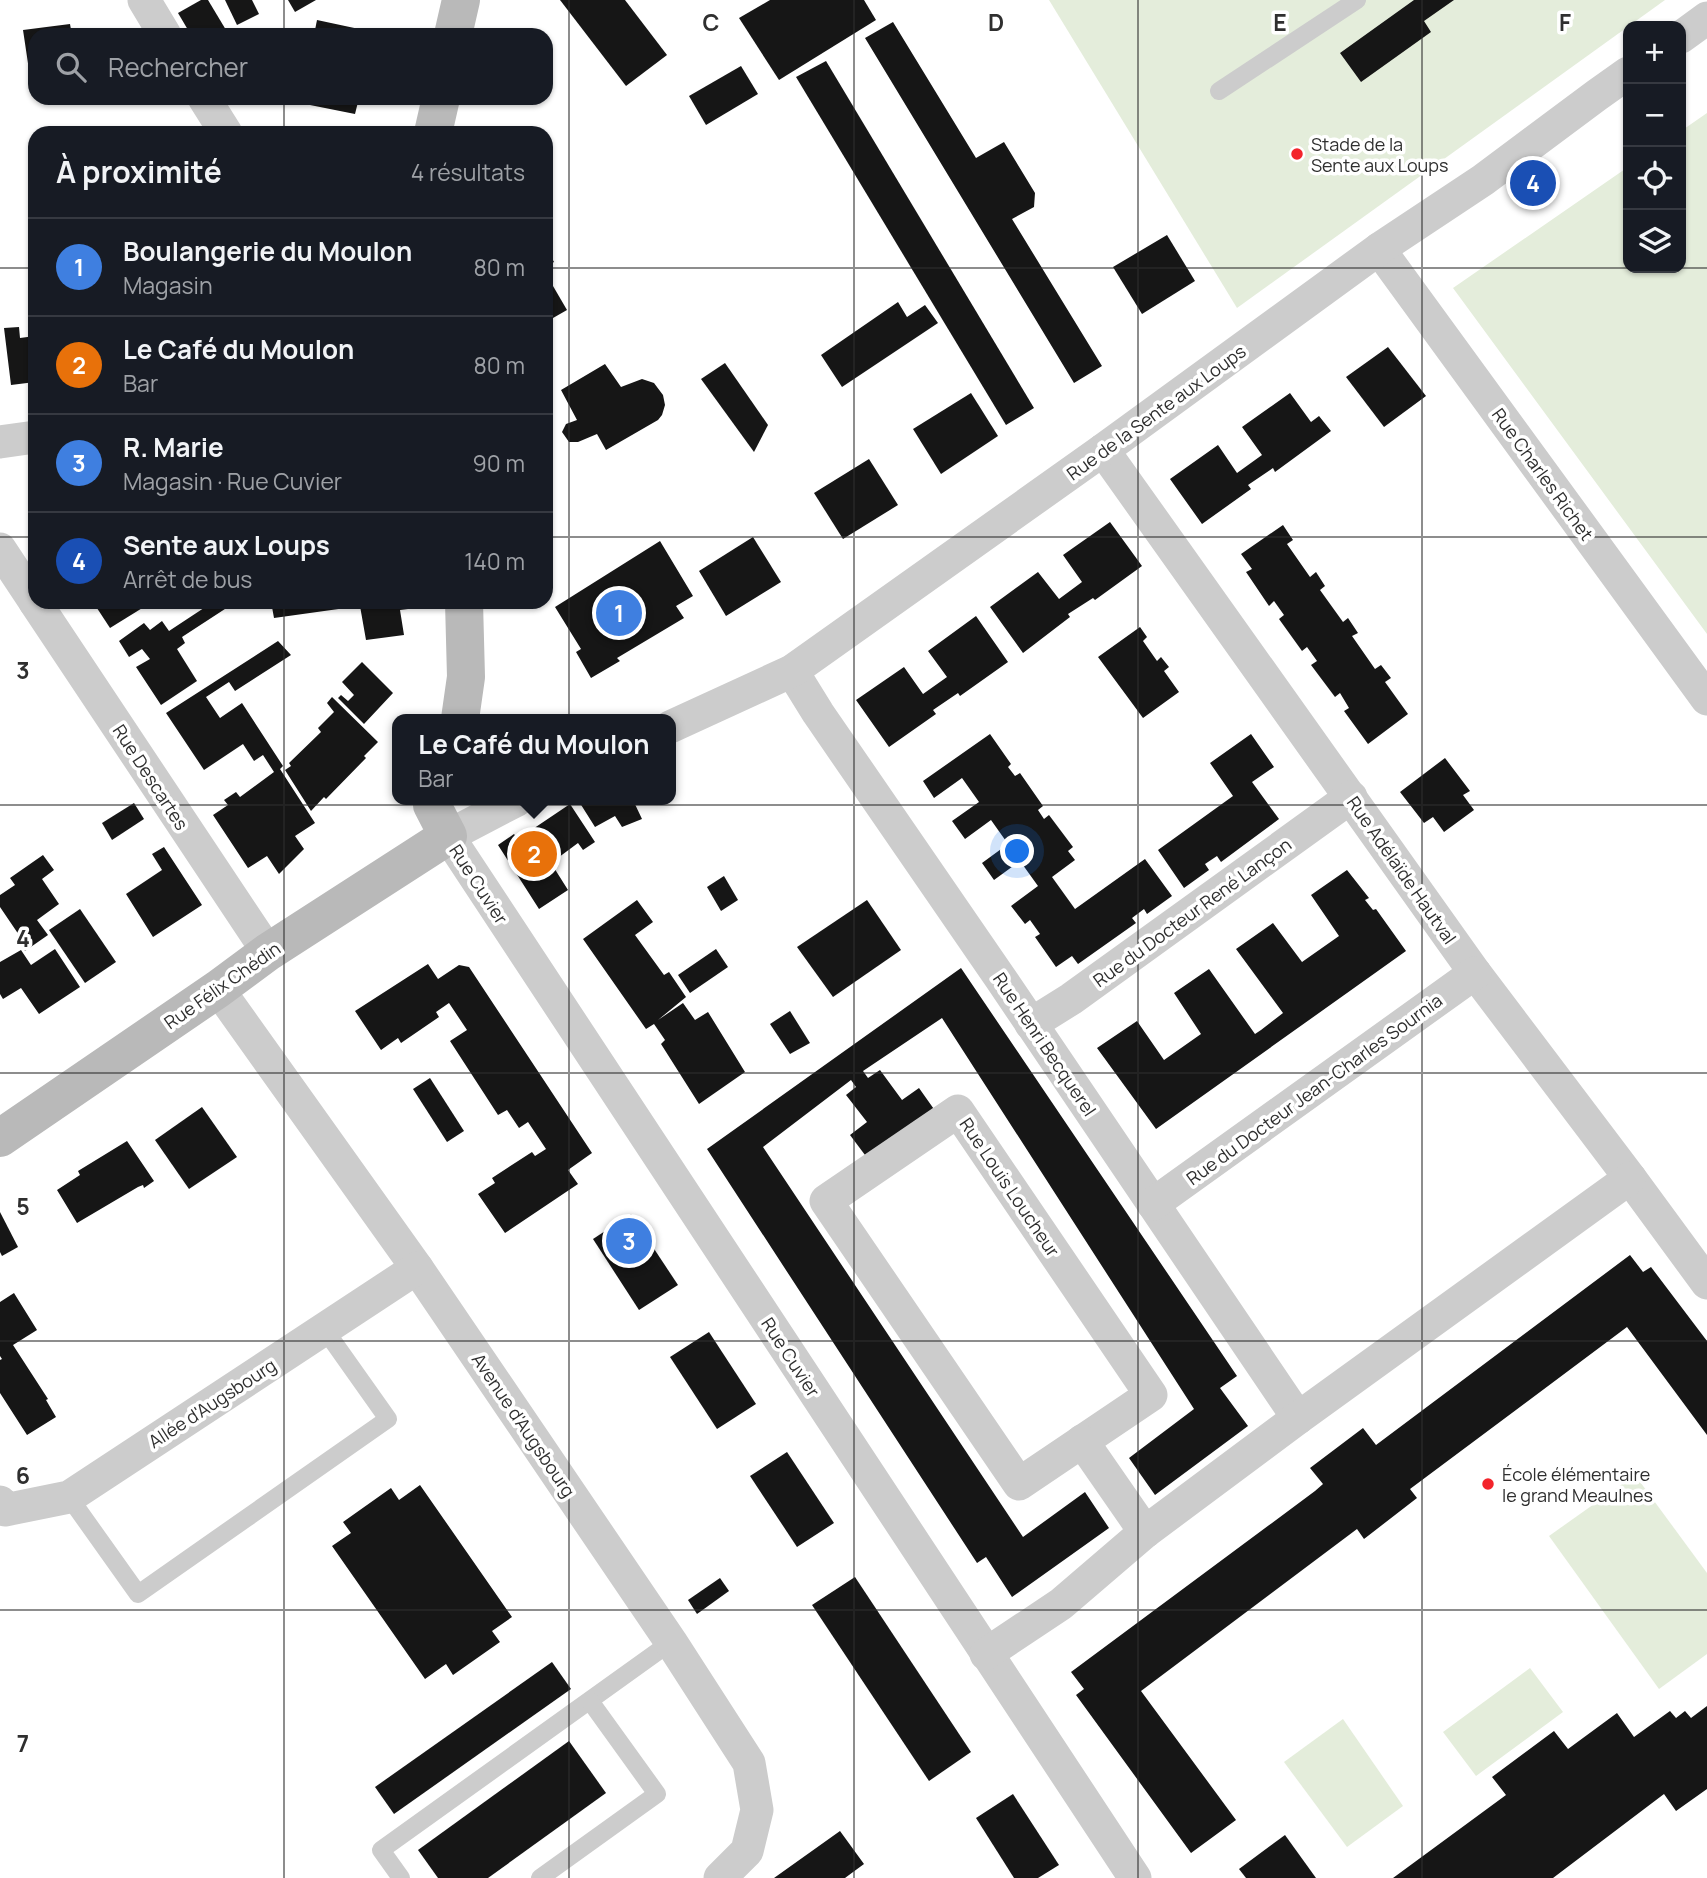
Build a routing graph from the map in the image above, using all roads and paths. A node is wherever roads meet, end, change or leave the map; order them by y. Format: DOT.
graph roads {
  1 [pos="144,0"];
  2 [pos="461,0"];
  3 [pos="1357,0"];
  4 [pos="1707,18"];
  5 [pos="161,28"];
  6 [pos="455,28"];
  7 [pos="1686,33"];
  8 [pos="1623,77"];
  9 [pos="1219,91"];
  10 [pos="208,105"];
  11 [pos="439,105"];
  12 [pos="222,126"];
  13 [pos="434,126"];
  14 [pos="1379,250"];
  15 [pos="28,438"];
  16 [pos="0,442"];
  17 [pos="1103,450"];
  18 [pos="0,549"];
  19 [pos="28,591"];
  20 [pos="40,609"];
  21 [pos="464,609"];
  22 [pos="792,671"];
  23 [pos="1707,699"];
  24 [pos="461,714"];
  25 [pos="676,724"];
  26 [pos="1351,797"];
  27 [pos="432,805"];
  28 [pos="507,805"];
  29 [pos="448,836"];
  30 [pos="268,952"];
  31 [pos="1475,973"];
  32 [pos="218,989"];
  33 [pos="1031,1024"];
  34 [pos="0,1138"];
  35 [pos="1630,1178"];
  36 [pos="1153,1204"];
  37 [pos="418,1268"];
  38 [pos="1707,1283"];
  39 [pos="325,1330"];
  40 [pos="1298,1418"];
  41 [pos="1082,1441"];
  42 [pos="69,1497"];
  43 [pos="0,1502"];
  44 [pos="1145,1532"];
  45 [pos="671,1642"];
  46 [pos="986,1654"];
  47 [pos="590,1701"];
  48 [pos="401,1878"];
  49 [pos="540,1878"];
  50 [pos="720,1878"];
  51 [pos="1135,1878"];
  1 -- 5 [label="street"];
  2 -- 6 [label="street"];
  3 -- 9 [label="lane"];
  4 -- 7 [label="street"];
  8 -- 14 [label="street, Rue de la Sente aux Loups"];
  10 -- 12 [label="street"];
  11 -- 13 [label="street"];
  14 -- 17 [label="street, Rue de la Sente aux Loups"];
  14 -- 23 [label="street, Rue Charles Richet"];
  15 -- 16 [label="street"];
  17 -- 22 [label="street, Rue de la Sente aux Loups"];
  17 -- 26 [label="street, Rue Adélaïde Hautval"];
  18 -- 19 [label="street, Rue Descartes"];
  20 -- 30 [label="street, Rue Descartes"];
  21 -- 24 [label="street"];
  22 -- 25 [label="street, Rue de la Sente aux Loups"];
  22 -- 33 [label="street, Rue Henri Becquerel"];
  26 -- 31 [label="street, Rue Adélaïde Hautval"];
  26 -- 33 [label="street, Rue du Docteur René Lançon"];
  27 -- 29 [label="street"];
  28 -- 29 [label="street"];
  29 -- 30 [label="street, Rue Félix Chédin"];
  29 -- 46 [label="street, Rue Cuvier"];
  30 -- 32 [label="street, Rue Félix Chédin"];
  31 -- 35 [label="street, Rue Adélaïde Hautval"];
  31 -- 36 [label="street, Rue du Docteur Jean-Charles Sournia"];
  32 -- 34 [label="street, Rue Félix Chédin"];
  32 -- 37 [label="street, Avenue d'Augsbourg"];
  33 -- 36 [label="street, Rue Henri Becquerel"];
  35 -- 38 [label="street, Rue Adélaïde Hautval"];
  35 -- 40 [label="street"];
  36 -- 40 [label="street, Rue Henri Becquerel"];
  37 -- 39 [label="street, Allée d'Augsbourg"];
  37 -- 45 [label="street, Avenue d'Augsbourg"];
  39 -- 42 [label="street, Allée d'Augsbourg"];
  39 -- 42 [label="lane"];
  40 -- 44 [label="street"];
  41 -- 41 [label="street, Rue Louis Loucheur"];
  41 -- 44 [label="street"];
  42 -- 43 [label="street, Allée d'Augsbourg"];
  44 -- 46 [label="street"];
  45 -- 47 [label="lane"];
  45 -- 50 [label="street, Avenue d'Augsbourg"];
  46 -- 51 [label="street, Rue Cuvier"];
  47 -- 48 [label="lane"];
  47 -- 49 [label="lane"];
}
